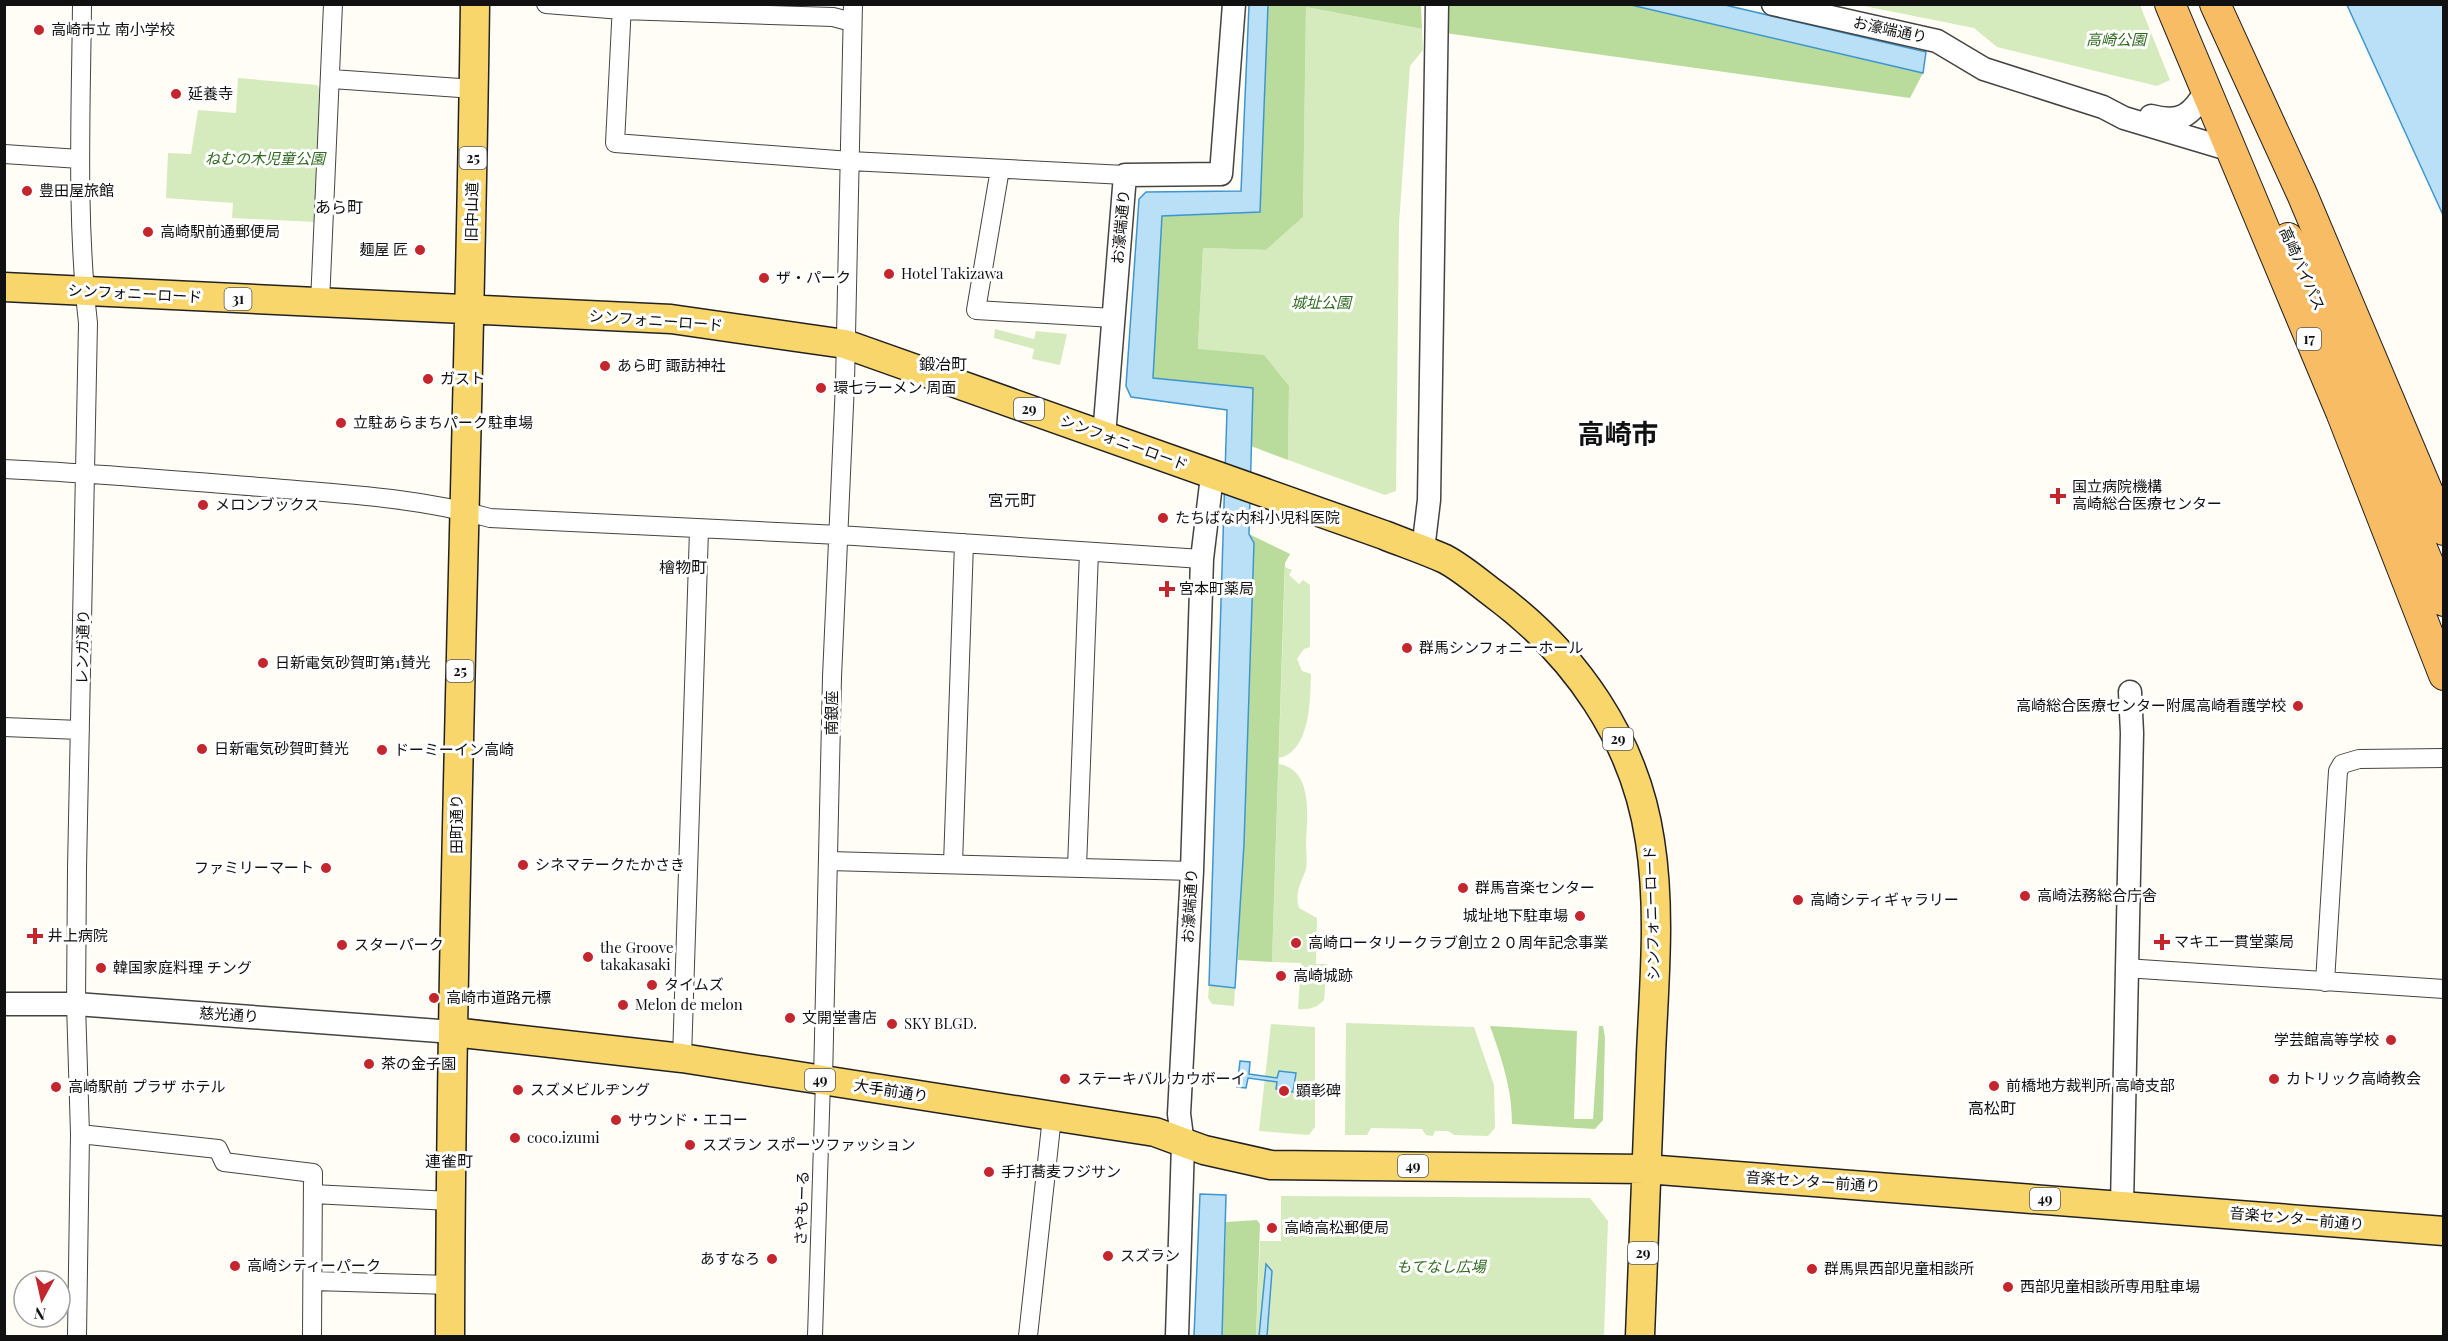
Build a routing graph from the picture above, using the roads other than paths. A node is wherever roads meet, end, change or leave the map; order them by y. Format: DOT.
graph roads {
  1 [pos="82,4"];
  2 [pos="333,4"];
  3 [pos="475,4"];
  4 [pos="546,4"];
  5 [pos="1234,4"];
  6 [pos="1437,4"];
  7 [pos="1773,4"];
  8 [pos="2170,4"];
  9 [pos="2185,4"];
  10 [pos="2215,4"];
  11 [pos="622,7"];
  12 [pos="852,13"];
  13 [pos="332,79"];
  14 [pos="474,89"];
  15 [pos="2206,89"];
  16 [pos="2103,107"];
  17 [pos="2231,150"];
  18 [pos="4,154"];
  19 [pos="80,159"];
  20 [pos="850,161"];
  21 [pos="1000,169"];
  22 [pos="1125,175"];
  23 [pos="4,287"];
  24 [pos="85,291"];
  25 [pos="320,303"];
  26 [pos="471,311"];
  27 [pos="1114,318"];
  28 [pos="845,344"];
  29 [pos="2390,398"];
  30 [pos="1104,436"];
  31 [pos="4,469"];
  32 [pos="85,473"];
  33 [pos="1212,476"];
  34 [pos="2444,495"];
  35 [pos="465,511"];
  36 [pos="699,530"];
  37 [pos="2444,530"];
  38 [pos="839,535"];
  39 [pos="964,543"];
  40 [pos="1423,550"];
  41 [pos="1089,552"];
  42 [pos="1202,559"];
  43 [pos="2444,601"];
  44 [pos="2444,675"];
  45 [pos="2130,692"];
  46 [pos="4,727"];
  47 [pos="80,730"];
  48 [pos="2444,758"];
  49 [pos="829,861"];
  50 [pos="953,864"];
  51 [pos="1077,867"];
  52 [pos="1192,871"];
  53 [pos="2125,968"];
  54 [pos="2325,982"];
  55 [pos="2444,989"];
  56 [pos="4,1004"];
  57 [pos="76,1004"];
  58 [pos="453,1032"];
  59 [pos="682,1058"];
  60 [pos="823,1081"];
  61 [pos="1052,1116"];
  62 [pos="80,1134"];
  63 [pos="1183,1144"];
  64 [pos="1646,1169"];
  65 [pos="313,1194"];
  66 [pos="450,1201"];
  67 [pos="2122,1205"];
  68 [pos="2444,1231"];
  69 [pos="313,1281"];
  70 [pos="450,1285"];
  71 [pos="77,1336"];
  72 [pos="312,1336"];
  73 [pos="450,1336"];
  74 [pos="815,1336"];
  75 [pos="1028,1336"];
  76 [pos="1177,1336"];
  77 [pos="1640,1336"];
  1 -- 19 [label="street, レンガ通り"];
  2 -- 13 [label="street"];
  3 -- 14 [label="main road, 旧中山道 / 25"];
  4 -- 11 [label="street"];
  5 -- 22 [label="street, お濠端通り"];
  6 -- 40 [label="street"];
  7 -- 16 [label="street, お濠端通り"];
  8 -- 15 [label="highway, 17"];
  9 -- 43 [label="highway, 高崎バイパス / 17"];
  10 -- 29 [label="highway, 高崎バイパス"];
  11 -- 12 [label="street"];
  11 -- 20 [label="street"];
  12 -- 20 [label="street, 南銀座"];
  13 -- 14 [label="street"];
  13 -- 25 [label="street"];
  14 -- 26 [label="main road, 旧中山道 / 25"];
  15 -- 16 [label="street"];
  15 -- 17 [label="highway, 17"];
  16 -- 17 [label="street"];
  17 -- 44 [label="highway, 17"];
  18 -- 19 [label="street"];
  19 -- 24 [label="street, レンガ通り"];
  20 -- 21 [label="street"];
  20 -- 28 [label="street, 南銀座"];
  21 -- 22 [label="street"];
  21 -- 27 [label="street"];
  22 -- 27 [label="street, お濠端通り"];
  23 -- 24 [label="main road, シンフォニーロード / 31"];
  24 -- 25 [label="main road, シンフォニーロード / 31"];
  24 -- 32 [label="street, レンガ通り"];
  25 -- 26 [label="main road, シンフォニーロード / 31"];
  26 -- 28 [label="main road, シンフォニーロード / 29"];
  26 -- 35 [label="main road, 田町通り / 25"];
  27 -- 30 [label="street, お濠端通り"];
  28 -- 30 [label="main road, シンフォニーロード / 29"];
  28 -- 38 [label="street, 南銀座"];
  29 -- 34 [label="highway"];
  29 -- 37 [label="highway, 高崎バイパス"];
  30 -- 33 [label="main road, シンフォニーロード / 29"];
  31 -- 32 [label="street"];
  32 -- 35 [label="street"];
  32 -- 47 [label="street, レンガ通り"];
  33 -- 40 [label="main road, シンフォニーロード / 29"];
  33 -- 42 [label="street, お濠端通り"];
  35 -- 36 [label="street"];
  35 -- 58 [label="main road, 田町通り / 25"];
  36 -- 38 [label="street"];
  36 -- 59 [label="street"];
  38 -- 39 [label="street"];
  38 -- 49 [label="street, 南銀座"];
  39 -- 41 [label="street"];
  39 -- 50 [label="street"];
  40 -- 64 [label="main road, シンフォニーロード / 29"];
  41 -- 42 [label="street"];
  41 -- 51 [label="street"];
  42 -- 52 [label="street, お濠端通り"];
  45 -- 53 [label="street"];
  46 -- 47 [label="street"];
  47 -- 57 [label="street, レンガ通り"];
  48 -- 54 [label="street"];
  49 -- 50 [label="street"];
  49 -- 60 [label="street, 南銀座"];
  50 -- 51 [label="street"];
  51 -- 52 [label="street"];
  52 -- 63 [label="street, お濠端通り"];
  53 -- 54 [label="street"];
  53 -- 67 [label="street"];
  54 -- 55 [label="street"];
  56 -- 57 [label="street, 慈光通り"];
  57 -- 58 [label="street, 慈光通り"];
  57 -- 62 [label="street, レンガ通り"];
  58 -- 59 [label="main road, 大手前通り / 49"];
  58 -- 66 [label="main road, 田町通り / 25"];
  59 -- 60 [label="main road, 大手前通り / 49"];
  60 -- 61 [label="main road, 大手前通り / 49"];
  60 -- 74 [label="street, さやもーる"];
  61 -- 63 [label="main road, 大手前通り / 49"];
  61 -- 75 [label="street"];
  62 -- 65 [label="street"];
  62 -- 71 [label="street, レンガ通り"];
  63 -- 64 [label="main road, 音楽センター前通り / 49"];
  63 -- 76 [label="street, お濠端通り"];
  64 -- 67 [label="main road, 音楽センター前通り / 49"];
  64 -- 77 [label="main road, 29"];
  65 -- 66 [label="street"];
  65 -- 69 [label="street"];
  66 -- 70 [label="main road, 田町通り / 25"];
  67 -- 68 [label="main road, 音楽センター前通り / 49"];
  69 -- 70 [label="street"];
  69 -- 72 [label="street"];
  70 -- 73 [label="main road, 田町通り / 25"];
}
